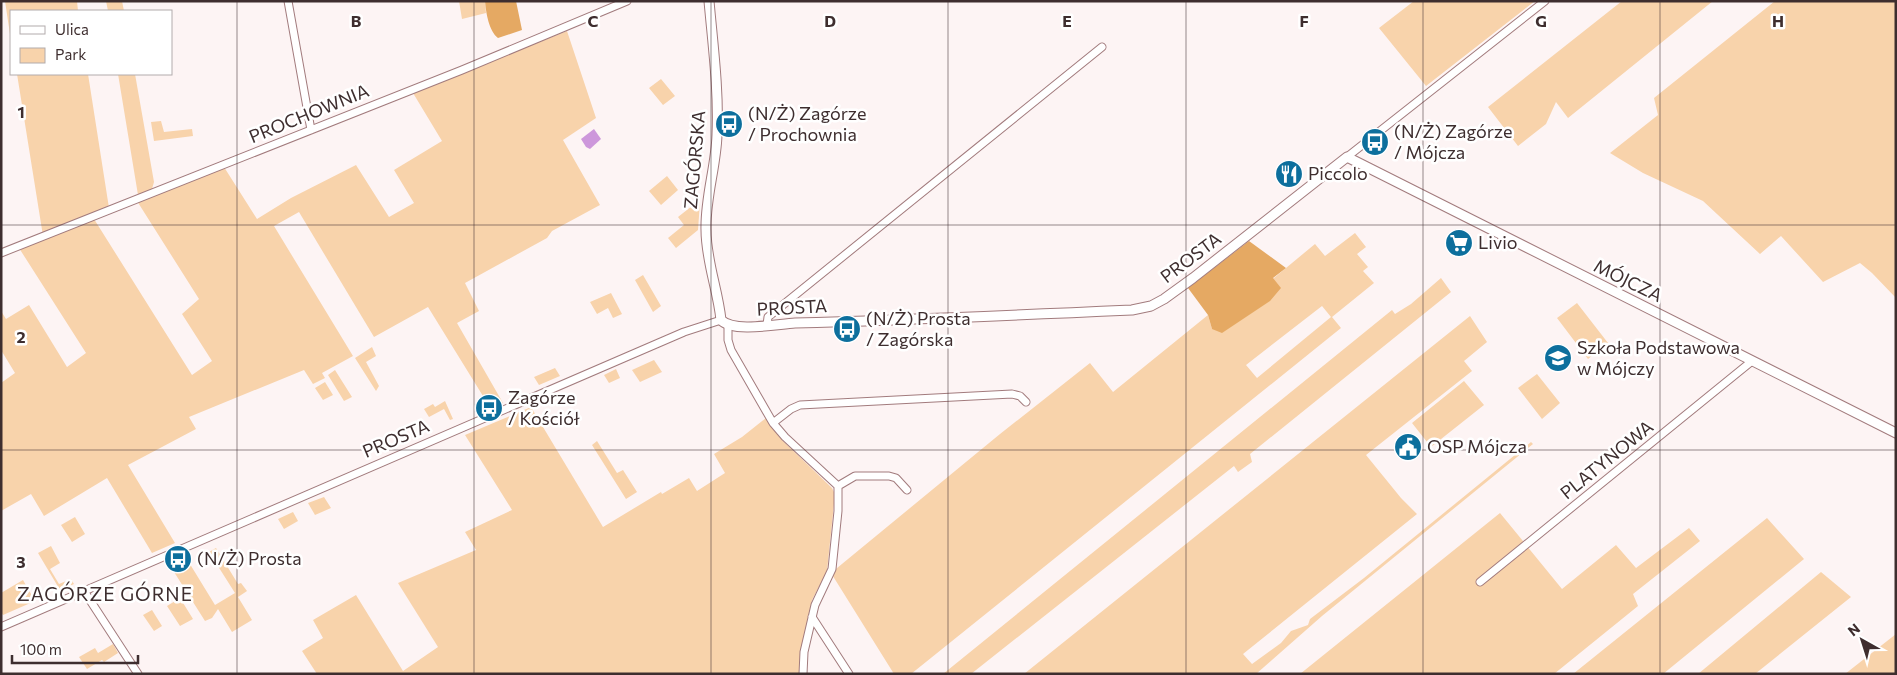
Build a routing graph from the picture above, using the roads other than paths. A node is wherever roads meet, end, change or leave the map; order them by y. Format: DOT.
graph roads {
  1 [pos="288,1"];
  2 [pos="627,1"];
  3 [pos="709,1"];
  4 [pos="1545,1"];
  5 [pos="1102,47"];
  6 [pos="311,130"];
  7 [pos="1347,158"];
  8 [pos="1,253"];
  9 [pos="724,323"];
  10 [pos="767,325"];
  11 [pos="1752,361"];
  12 [pos="1026,402"];
  13 [pos="773,423"];
  14 [pos="1896,433"];
  15 [pos="838,486"];
  16 [pos="907,490"];
  17 [pos="1480,582"];
  18 [pos="84,591"];
  19 [pos="812,617"];
  20 [pos="1,627"];
  21 [pos="138,674"];
  22 [pos="803,674"];
  23 [pos="849,674"];
  1 -- 6 [label="street"];
  2 -- 6 [label="street, PROCHOWNIA"];
  3 -- 9 [label="street, ZAGÓRSKA"];
  4 -- 7 [label="street, PROSTA"];
  5 -- 10 [label="street"];
  6 -- 8 [label="street, PROCHOWNIA"];
  7 -- 10 [label="street, PROSTA"];
  7 -- 11 [label="street, MÓJCZA"];
  9 -- 10 [label="street, PROSTA"];
  9 -- 13 [label="street"];
  9 -- 18 [label="street, PROSTA"];
  11 -- 14 [label="street, MÓJCZA"];
  11 -- 17 [label="street, PLATYNOWA"];
  12 -- 13 [label="street"];
  13 -- 15 [label="street"];
  15 -- 16 [label="street"];
  15 -- 19 [label="street"];
  18 -- 20 [label="street, PROSTA"];
  18 -- 21 [label="street"];
  19 -- 22 [label="street"];
  19 -- 23 [label="street"];
}
